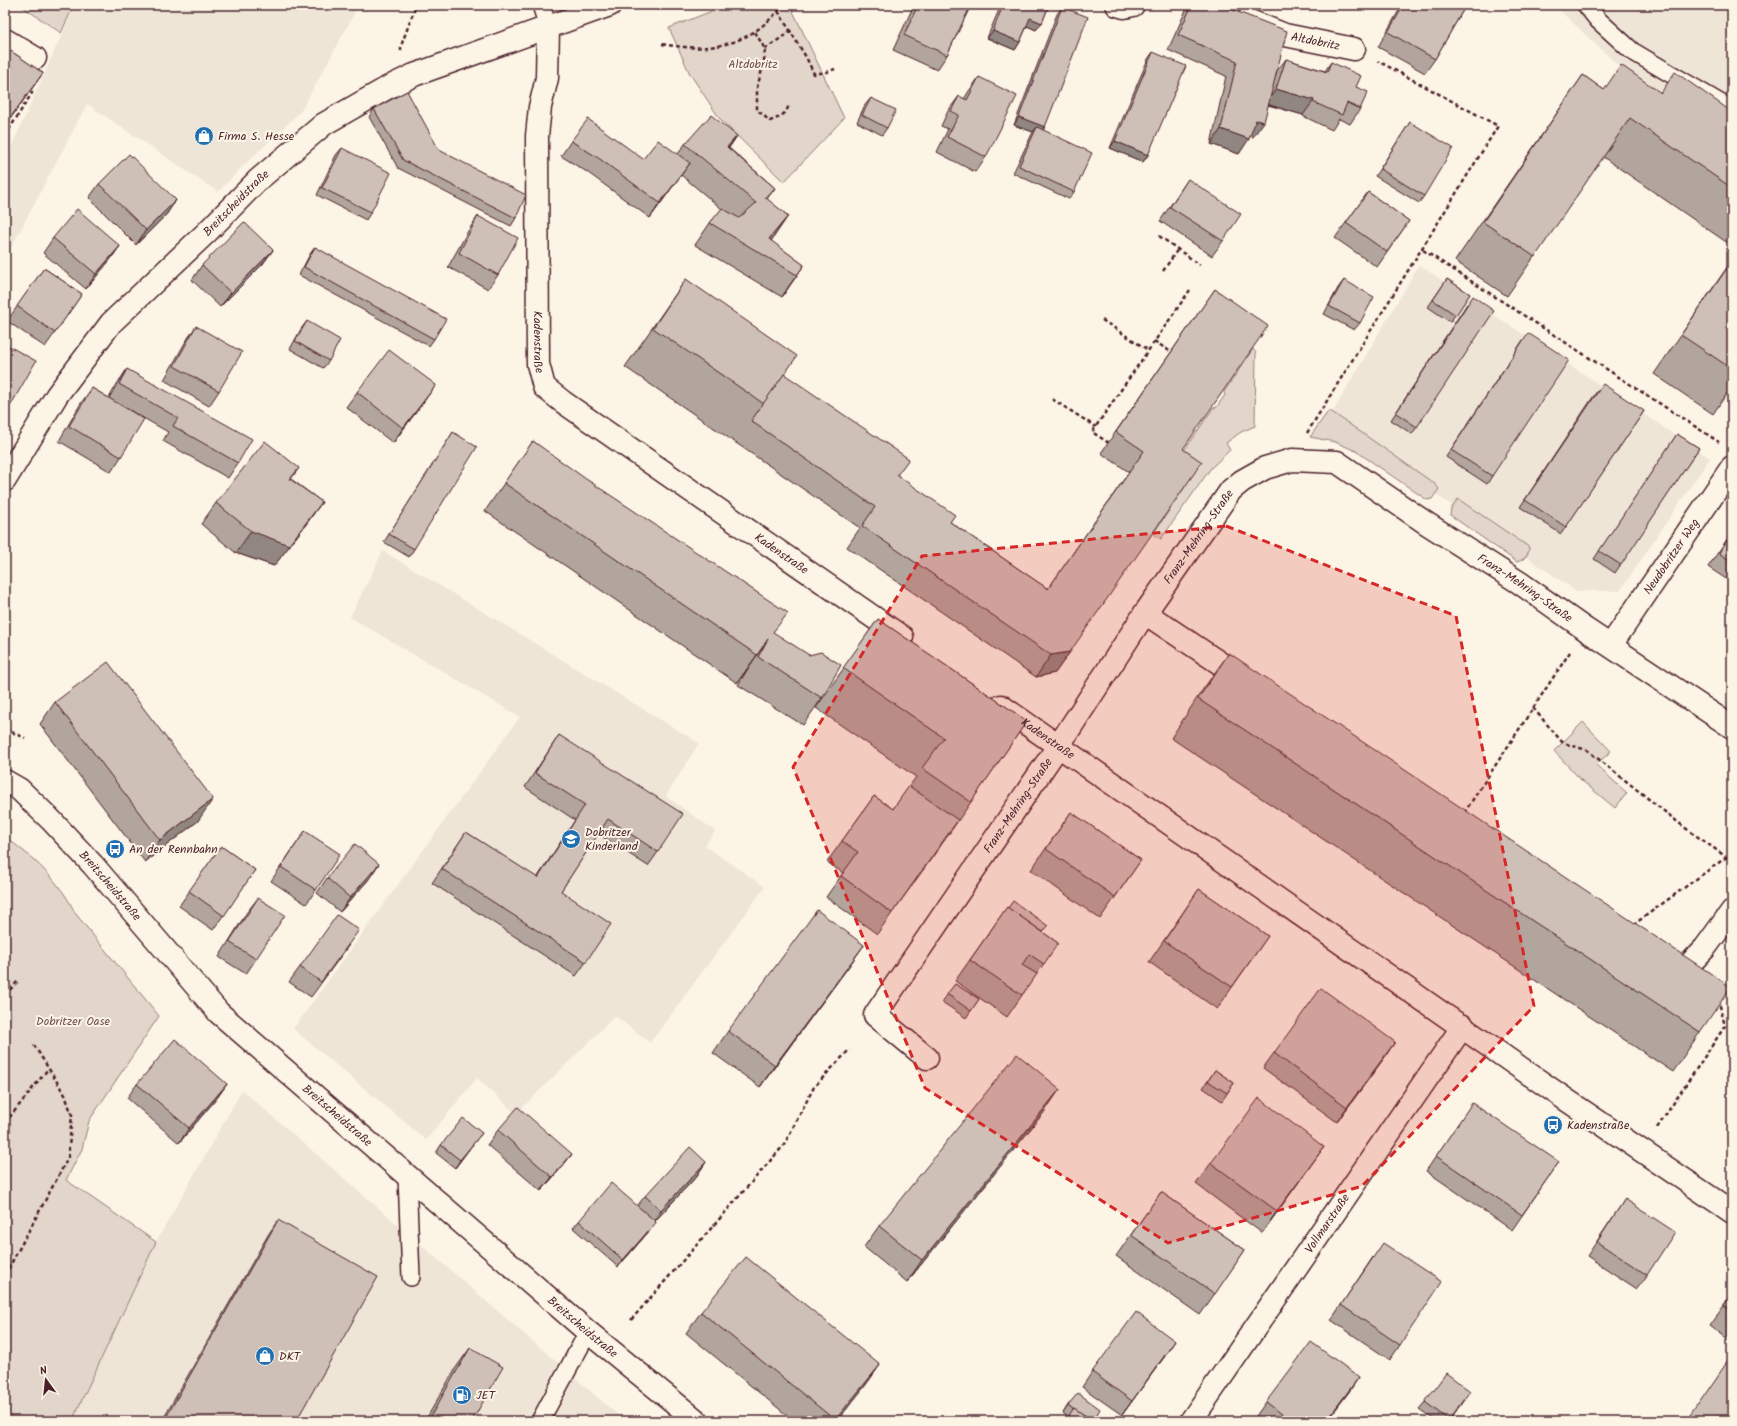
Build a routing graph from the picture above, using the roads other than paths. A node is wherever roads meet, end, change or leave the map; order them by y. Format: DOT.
graph roads {
  1 [pos="541,5"];
  2 [pos="610,5"];
  3 [pos="1117,5"];
  4 [pos="1133,5"];
  5 [pos="1210,5"];
  6 [pos="1586,5"];
  7 [pos="548,27"];
  8 [pos="5,40"];
  9 [pos="1354,49"];
  10 [pos="35,58"];
  11 [pos="1732,110"];
  12 [pos="1732,467"];
  13 [pos="5,480"];
  14 [pos="1145,613"];
  15 [pos="1610,645"];
  16 [pos="921,650"];
  17 [pos="1262,692"];
  18 [pos="986,695"];
  19 [pos="1732,727"];
  20 [pos="1059,745"];
  21 [pos="5,781"];
  22 [pos="1732,911"];
  23 [pos="1648,955"];
  24 [pos="1462,1026"];
  25 [pos="927,1058"];
  26 [pos="407,1177"];
  27 [pos="1732,1212"];
  28 [pos="411,1277"];
  29 [pos="588,1332"];
  30 [pos="540,1421"];
  31 [pos="698,1421"];
  32 [pos="1191,1421"];
  1 -- 7 [label="lane"];
  2 -- 7 [label="street"];
  3 -- 4 [label="street"];
  5 -- 9 [label="street, Altdobritz"];
  6 -- 11 [label="lane"];
  7 -- 13 [label="street, Breitscheidstraße"];
  7 -- 16 [label="street, Kadenstraße"];
  8 -- 10 [label="street"];
  12 -- 15 [label="street, Neudobritzer Weg"];
  14 -- 15 [label="street, Franz-Mehring-Straße"];
  14 -- 17 [label="street"];
  14 -- 20 [label="street, Franz-Mehring-Straße"];
  15 -- 19 [label="street, Franz-Mehring-Straße"];
  18 -- 20 [label="street, Kadenstraße"];
  20 -- 24 [label="street, Kadenstraße"];
  20 -- 25 [label="street, Franz-Mehring-Straße"];
  21 -- 26 [label="street, Breitscheidstraße"];
  22 -- 23 [label="street"];
  24 -- 27 [label="street, Kadenstraße"];
  24 -- 32 [label="street, Vollmarstraße"];
  26 -- 28 [label="lane"];
  26 -- 29 [label="street, Breitscheidstraße"];
  29 -- 30 [label="lane"];
  29 -- 31 [label="street, Breitscheidstraße"];
}
